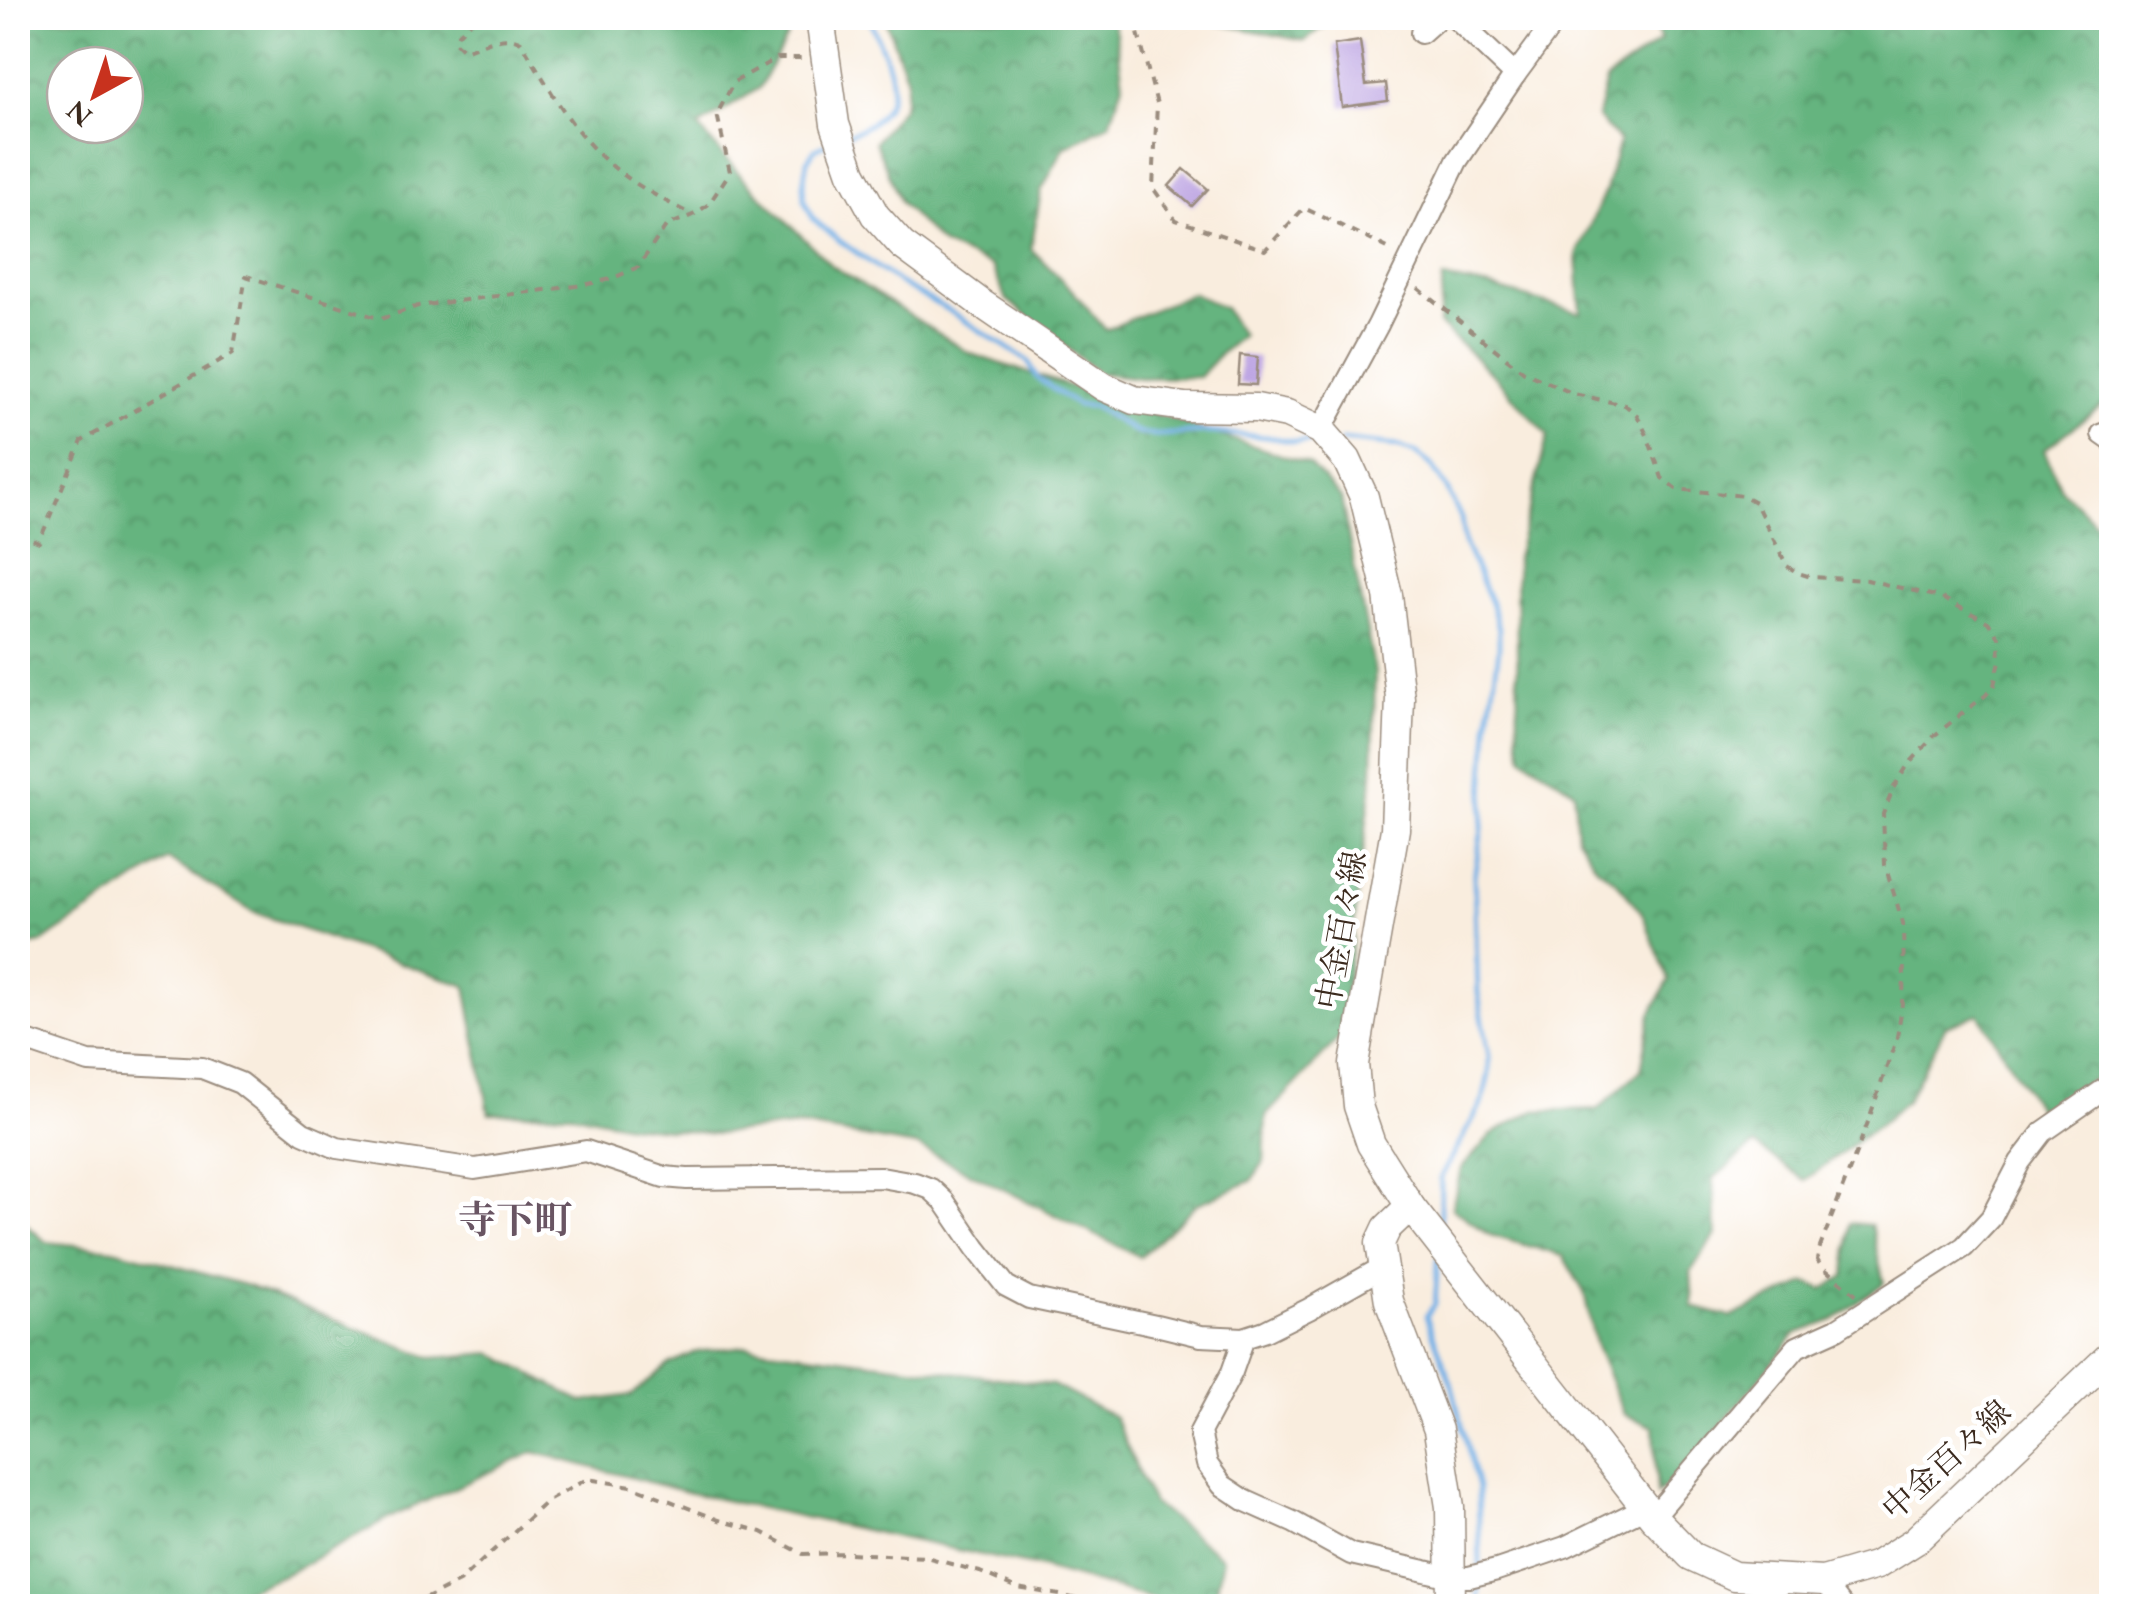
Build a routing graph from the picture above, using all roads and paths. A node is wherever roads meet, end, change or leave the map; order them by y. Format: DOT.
graph roads {
  1 [pos="474,18"];
  2 [pos="820,18"];
  3 [pos="1134,18"];
  4 [pos="1438,18"];
  5 [pos="1454,18"];
  6 [pos="1557,18"];
  7 [pos="1420,33"];
  8 [pos="825,58"];
  9 [pos="1514,75"];
  10 [pos="692,215"];
  11 [pos="1410,258"];
  12 [pos="1401,279"];
  13 [pos="1320,430"];
  14 [pos="18,533"];
  15 [pos="18,1038"];
  16 [pos="2112,1084"];
  17 [pos="1416,1214"];
  18 [pos="1382,1267"];
  19 [pos="1872,1306"];
  20 [pos="1244,1338"];
  21 [pos="2112,1354"];
  22 [pos="1650,1512"];
  23 [pos="1460,1577"];
  24 [pos="1781,1578"];
  25 [pos="1823,1581"];
  26 [pos="411,1606"];
  27 [pos="1106,1606"];
  28 [pos="1451,1606"];
  29 [pos="1768,1606"];
  30 [pos="1842,1606"];
  1 -- 10 [label="path"];
  2 -- 8 [label="main road, 中金百々線"];
  3 -- 11 [label="path"];
  4 -- 7 [label="street"];
  5 -- 9 [label="street"];
  6 -- 9 [label="street"];
  8 -- 10 [label="path"];
  8 -- 13 [label="main road, 中金百々線"];
  9 -- 11 [label="street"];
  10 -- 14 [label="path"];
  11 -- 12 [label="street"];
  12 -- 13 [label="street"];
  12 -- 19 [label="path"];
  13 -- 17 [label="main road, 中金百々線"];
  15 -- 20 [label="street"];
  16 -- 19 [label="street"];
  17 -- 18 [label="main road"];
  17 -- 22 [label="main road, 中金百々線"];
  18 -- 20 [label="street"];
  18 -- 23 [label="main road"];
  19 -- 22 [label="street"];
  20 -- 23 [label="street"];
  21 -- 25 [label="main road, 中金百々線"];
  22 -- 23 [label="street"];
  22 -- 24 [label="main road, 中金百々線"];
  23 -- 28 [label="main road"];
  24 -- 25 [label="main road, 中金百々線"];
  24 -- 29 [label="street"];
  25 -- 30 [label="street"];
  26 -- 27 [label="path"];
}
